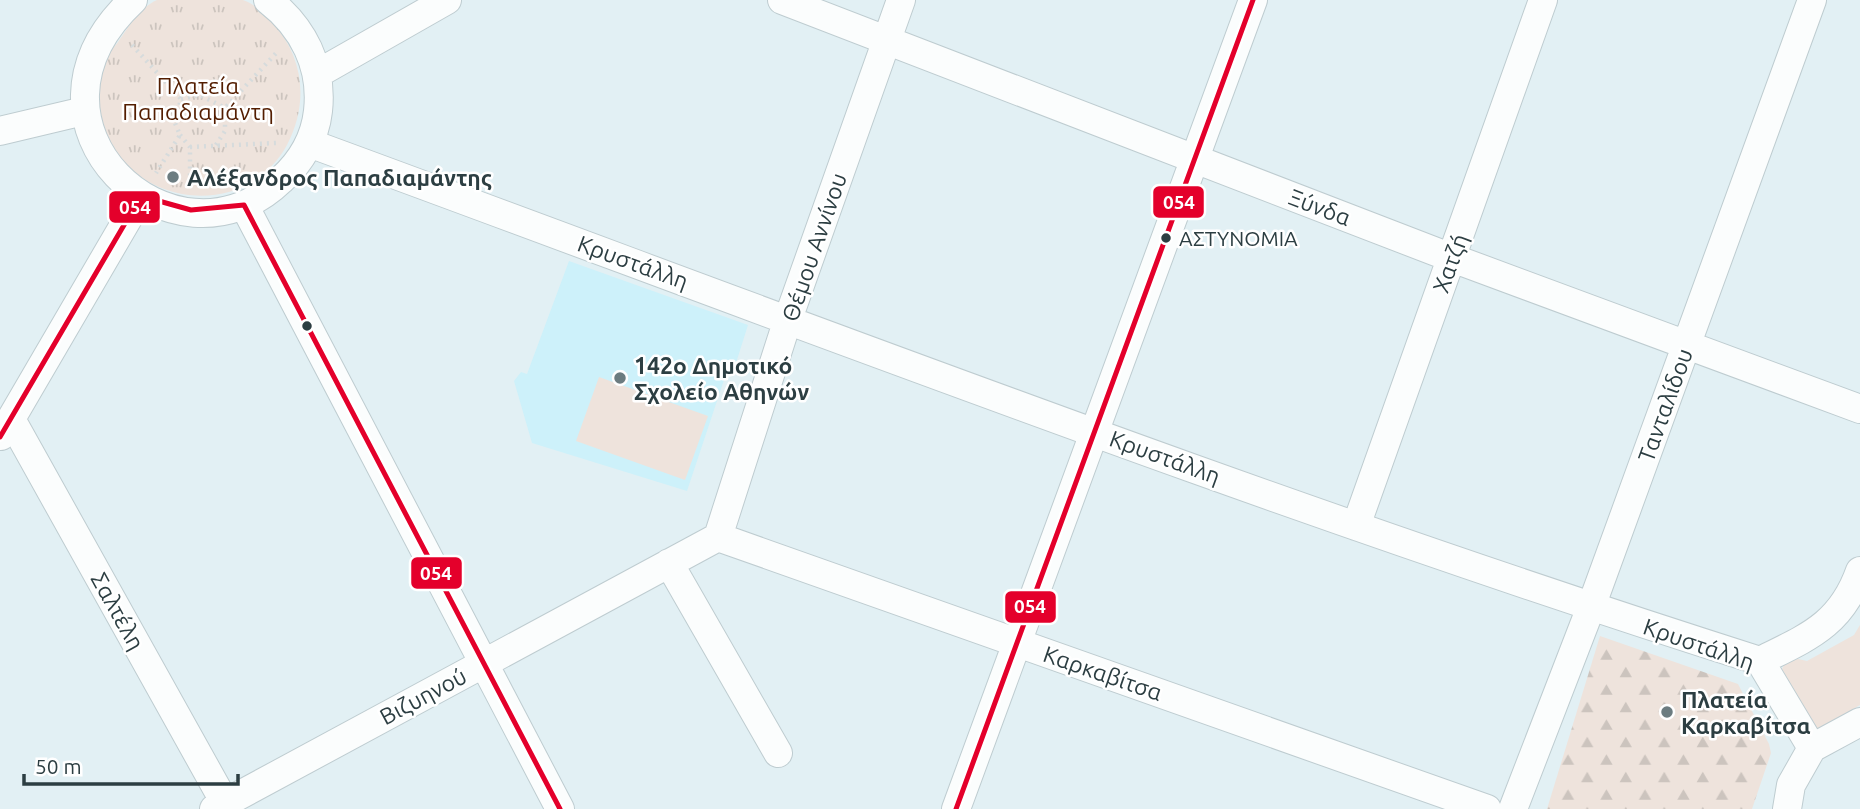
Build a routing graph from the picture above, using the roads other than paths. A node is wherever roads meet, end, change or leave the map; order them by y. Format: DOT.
graph roads {
  1 [pos="133,0"];
  2 [pos="268,0"];
  3 [pos="447,0"];
  4 [pos="782,0"];
  5 [pos="901,0"];
  6 [pos="1253,0"];
  7 [pos="1543,0"];
  8 [pos="1812,0"];
  9 [pos="887,40"];
  10 [pos="317,74"];
  11 [pos="84,111"];
  12 [pos="0,131"];
  13 [pos="309,143"];
  14 [pos="1194,159"];
  15 [pos="141,196"];
  16 [pos="244,205"];
  17 [pos="1452,258"];
  18 [pos="788,319"];
  19 [pos="1687,345"];
  20 [pos="1860,409"];
  21 [pos="5,428"];
  22 [pos="1094,431"];
  23 [pos="1356,526"];
  24 [pos="719,537"];
  25 [pos="669,563"];
  26 [pos="1860,572"];
  27 [pos="1591,607"];
  28 [pos="1017,643"];
  29 [pos="1760,661"];
  30 [pos="484,663"];
  31 [pos="1860,722"];
  32 [pos="1812,748"];
  33 [pos="778,753"];
  34 [pos="219,806"];
  35 [pos="560,809"];
  36 [pos="956,809"];
  37 [pos="1487,809"];
  38 [pos="1513,809"];
  39 [pos="1787,809"];
  1 -- 11 [label="street"];
  2 -- 10 [label="street"];
  3 -- 10 [label="street"];
  4 -- 9 [label="street, Ξύνδα"];
  5 -- 9 [label="street, Θέμου Αννίνου"];
  6 -- 14 [label="street"];
  7 -- 17 [label="street, Χατζή"];
  8 -- 19 [label="street, Τανταλίδου"];
  9 -- 14 [label="street, Ξύνδα"];
  9 -- 18 [label="street, Θέμου Αννίνου"];
  10 -- 13 [label="street"];
  11 -- 12 [label="street"];
  11 -- 15 [label="street"];
  13 -- 16 [label="street"];
  13 -- 18 [label="street, Κρυστάλλη"];
  14 -- 17 [label="street, Ξύνδα"];
  14 -- 22 [label="street"];
  15 -- 16 [label="street"];
  15 -- 21 [label="street"];
  16 -- 30 [label="street"];
  17 -- 19 [label="street, Ξύνδα"];
  17 -- 23 [label="street, Χατζή"];
  18 -- 22 [label="street, Κρυστάλλη"];
  18 -- 24 [label="street, Θέμου Αννίνου"];
  19 -- 20 [label="street, Ξύνδα"];
  19 -- 27 [label="street, Τανταλίδου"];
  21 -- 34 [label="street, Σαλτέλη"];
  22 -- 23 [label="street, Κρυστάλλη"];
  22 -- 28 [label="street"];
  23 -- 27 [label="street, Κρυστάλλη"];
  24 -- 25 [label="street, Βιζυηνού"];
  24 -- 28 [label="street, Καρκαβίτσα"];
  25 -- 30 [label="street, Βιζυηνού"];
  25 -- 33 [label="street"];
  26 -- 29 [label="street"];
  27 -- 29 [label="street, Κρυστάλλη"];
  27 -- 38 [label="street, Τανταλίδου"];
  28 -- 36 [label="street"];
  28 -- 37 [label="street, Καρκαβίτσα"];
  29 -- 32 [label="street, Κρυστάλλη"];
  30 -- 34 [label="street, Βιζυηνού"];
  30 -- 35 [label="street"];
  31 -- 32 [label="street"];
  32 -- 39 [label="street"];
}
